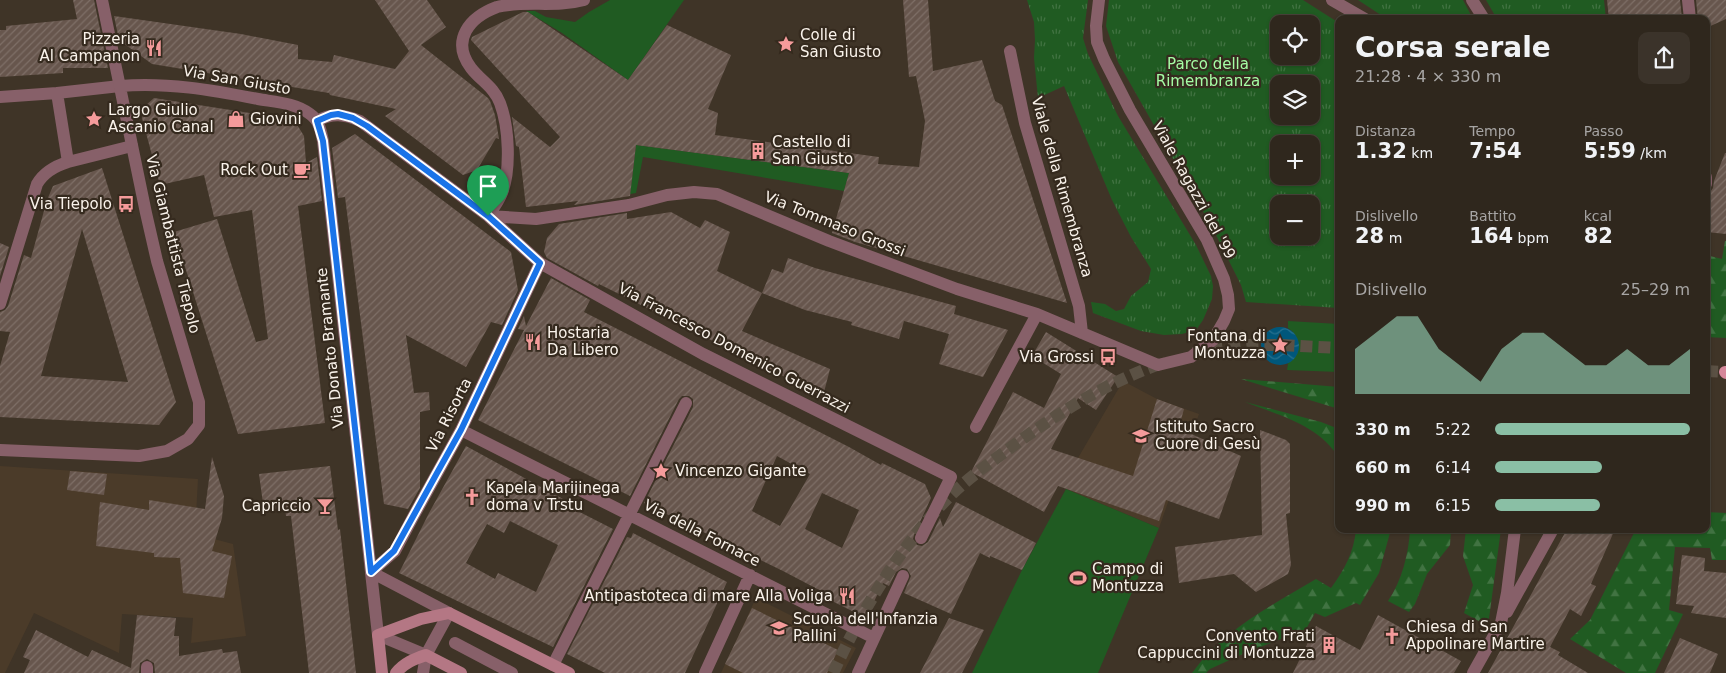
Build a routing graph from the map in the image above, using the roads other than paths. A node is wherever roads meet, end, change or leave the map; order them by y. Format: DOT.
graph roads {
  1 [pos="102,0"];
  2 [pos="584,0"];
  3 [pos="1099,0"];
  4 [pos="1332,0"];
  5 [pos="1472,0"];
  6 [pos="1688,0"];
  7 [pos="1358,15"];
  8 [pos="1481,15"];
  9 [pos="1690,15"];
  10 [pos="1010,51"];
  11 [pos="120,86"];
  12 [pos="58,93"];
  13 [pos="0,97"];
  14 [pos="317,121"];
  15 [pos="132,146"];
  16 [pos="68,162"];
  17 [pos="488,216"];
  18 [pos="540,263"];
  19 [pos="0,304"];
  20 [pos="1037,314"];
  21 [pos="1082,333"];
  22 [pos="1158,365"];
  23 [pos="686,403"];
  24 [pos="976,427"];
  25 [pos="461,430"];
  26 [pos="0,450"];
  27 [pos="629,514"];
  28 [pos="1514,533"];
  29 [pos="1551,533"];
  30 [pos="921,538"];
  31 [pos="371,572"];
  32 [pos="750,576"];
  33 [pos="904,576"];
  34 [pos="449,613"];
  35 [pos="1501,623"];
  36 [pos="378,635"];
  37 [pos="874,638"];
  38 [pos="454,643"];
  39 [pos="426,655"];
  40 [pos="553,665"];
  41 [pos="382,673"];
  42 [pos="396,673"];
  43 [pos="422,673"];
  44 [pos="461,673"];
  45 [pos="512,673"];
  46 [pos="569,673"];
  47 [pos="705,673"];
  48 [pos="858,673"];
  49 [pos="1474,673"];
  1 -- 11 [label="street, Via Giambattista Tiepolo"];
  2 -- 17 [label="street"];
  3 -- 22 [label="street, Viale Ragazzi del '99"];
  4 -- 7 [label="street"];
  5 -- 8 [label="street"];
  6 -- 9 [label="street"];
  10 -- 21 [label="street, Viale della Rimembranza"];
  11 -- 12 [label="street"];
  11 -- 14 [label="street, Via San Giusto"];
  11 -- 15 [label="street, Via Giambattista Tiepolo"];
  12 -- 13 [label="street"];
  12 -- 16 [label="street"];
  14 -- 17 [label="street"];
  14 -- 31 [label="street, Via Donato Bramante"];
  15 -- 16 [label="street"];
  15 -- 26 [label="street, Via Giambattista Tiepolo"];
  16 -- 19 [label="street"];
  17 -- 18 [label="street, Via Francesco Domenico Guerrazzi"];
  17 -- 20 [label="street, Via Tommaso Grossi"];
  18 -- 25 [label="street, Via Risorta"];
  18 -- 30 [label="street, Via Francesco Domenico Guerrazzi"];
  20 -- 21 [label="street, Via Tommaso Grossi"];
  20 -- 24 [label="street"];
  21 -- 22 [label="street, Via Tommaso Grossi"];
  23 -- 27 [label="street"];
  25 -- 27 [label="street, Via della Fornace"];
  25 -- 31 [label="street, Via Risorta"];
  27 -- 32 [label="street, Via della Fornace"];
  27 -- 40 [label="street"];
  28 -- 35 [label="street"];
  29 -- 35 [label="street"];
  31 -- 34 [label="street"];
  31 -- 36 [label="street, Via Donato Bramante"];
  32 -- 37 [label="street, Via della Fornace"];
  32 -- 47 [label="street"];
  33 -- 37 [label="street"];
  34 -- 36 [label="main road"];
  34 -- 39 [label="street"];
  34 -- 40 [label="main road"];
  35 -- 49 [label="street"];
  36 -- 39 [label="street"];
  36 -- 41 [label="main road"];
  37 -- 48 [label="street"];
  38 -- 45 [label="street"];
  39 -- 42 [label="main road"];
  39 -- 43 [label="street"];
  39 -- 44 [label="main road"];
  40 -- 46 [label="main road"];
}
